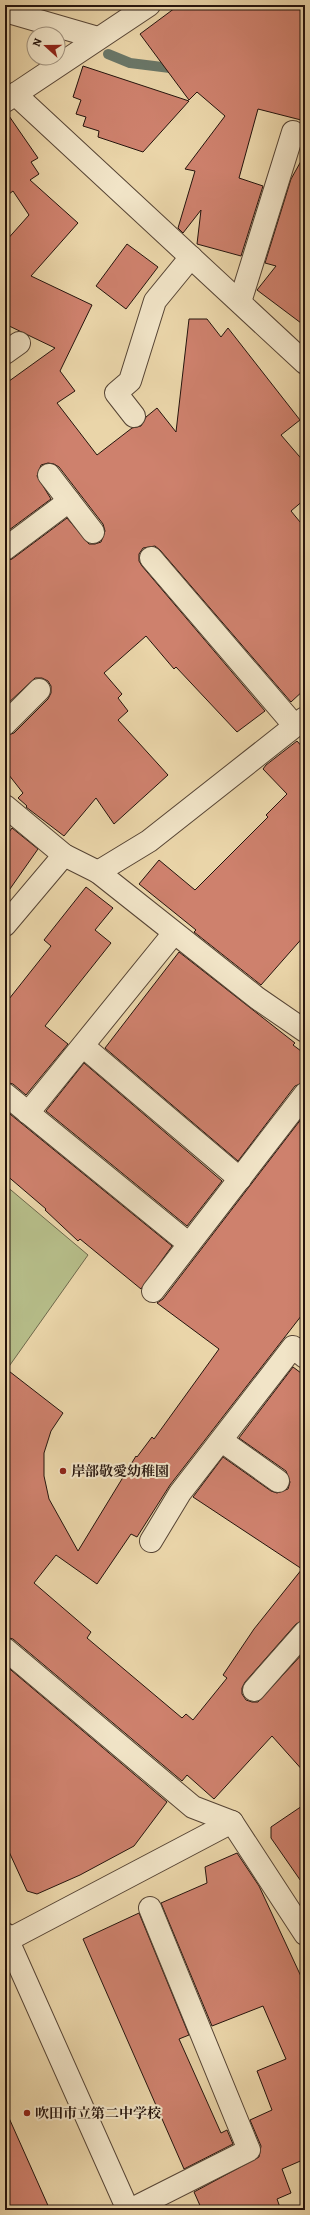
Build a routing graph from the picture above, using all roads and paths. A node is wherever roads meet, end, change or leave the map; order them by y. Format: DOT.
graph roads {
  1 [pos="149,5"];
  2 [pos="5,10"];
  3 [pos="98,38"];
  4 [pos="10,97"];
  5 [pos="293,132"];
  6 [pos="191,257"];
  7 [pos="240,302"];
  8 [pos="305,364"];
  9 [pos="134,416"];
  10 [pos="49,475"];
  11 [pos="69,501"];
  12 [pos="93,532"];
  13 [pos="5,549"];
  14 [pos="152,558"];
  15 [pos="39,690"];
  16 [pos="300,721"];
  17 [pos="5,724"];
  18 [pos="5,806"];
  19 [pos="64,855"];
  20 [pos="98,872"];
  21 [pos="5,925"];
  22 [pos="174,933"];
  23 [pos="305,1031"];
  24 [pos="83,1046"];
  25 [pos="5,1094"];
  26 [pos="305,1094"];
  27 [pos="28,1113"];
  28 [pos="240,1179"];
  29 [pos="189,1244"];
  30 [pos="153,1291"];
  31 [pos="305,1357"];
  32 [pos="222,1441"];
  33 [pos="278,1481"];
  34 [pos="151,1541"];
  35 [pos="305,1632"];
  36 [pos="5,1649"];
  37 [pos="254,1690"];
  38 [pos="232,1822"];
  39 [pos="150,1908"];
  40 [pos="305,1934"];
  41 [pos="6,1937"];
  42 [pos="129,2210"];
  1 -- 3 [label="street"];
  2 -- 3 [label="street"];
  3 -- 4 [label="street"];
  4 -- 6 [label="street"];
  5 -- 7 [label="street"];
  6 -- 7 [label="street"];
  6 -- 9 [label="street"];
  7 -- 8 [label="street"];
  10 -- 11 [label="street"];
  11 -- 12 [label="street"];
  11 -- 13 [label="street"];
  14 -- 16 [label="street"];
  15 -- 17 [label="street"];
  16 -- 20 [label="street"];
  18 -- 19 [label="street"];
  19 -- 20 [label="street"];
  19 -- 21 [label="street"];
  20 -- 22 [label="street"];
  22 -- 23 [label="street"];
  22 -- 24 [label="street"];
  24 -- 27 [label="street"];
  24 -- 28 [label="street"];
  25 -- 27 [label="street"];
  26 -- 28 [label="street"];
  27 -- 29 [label="street"];
  28 -- 29 [label="street"];
  29 -- 30 [label="street"];
  31 -- 32 [label="street"];
  32 -- 33 [label="street"];
  32 -- 34 [label="street"];
  35 -- 37 [label="street"];
  36 -- 38 [label="street"];
  38 -- 40 [label="street"];
  38 -- 41 [label="street"];
  39 -- 42 [label="street"];
  41 -- 42 [label="street"];
}
